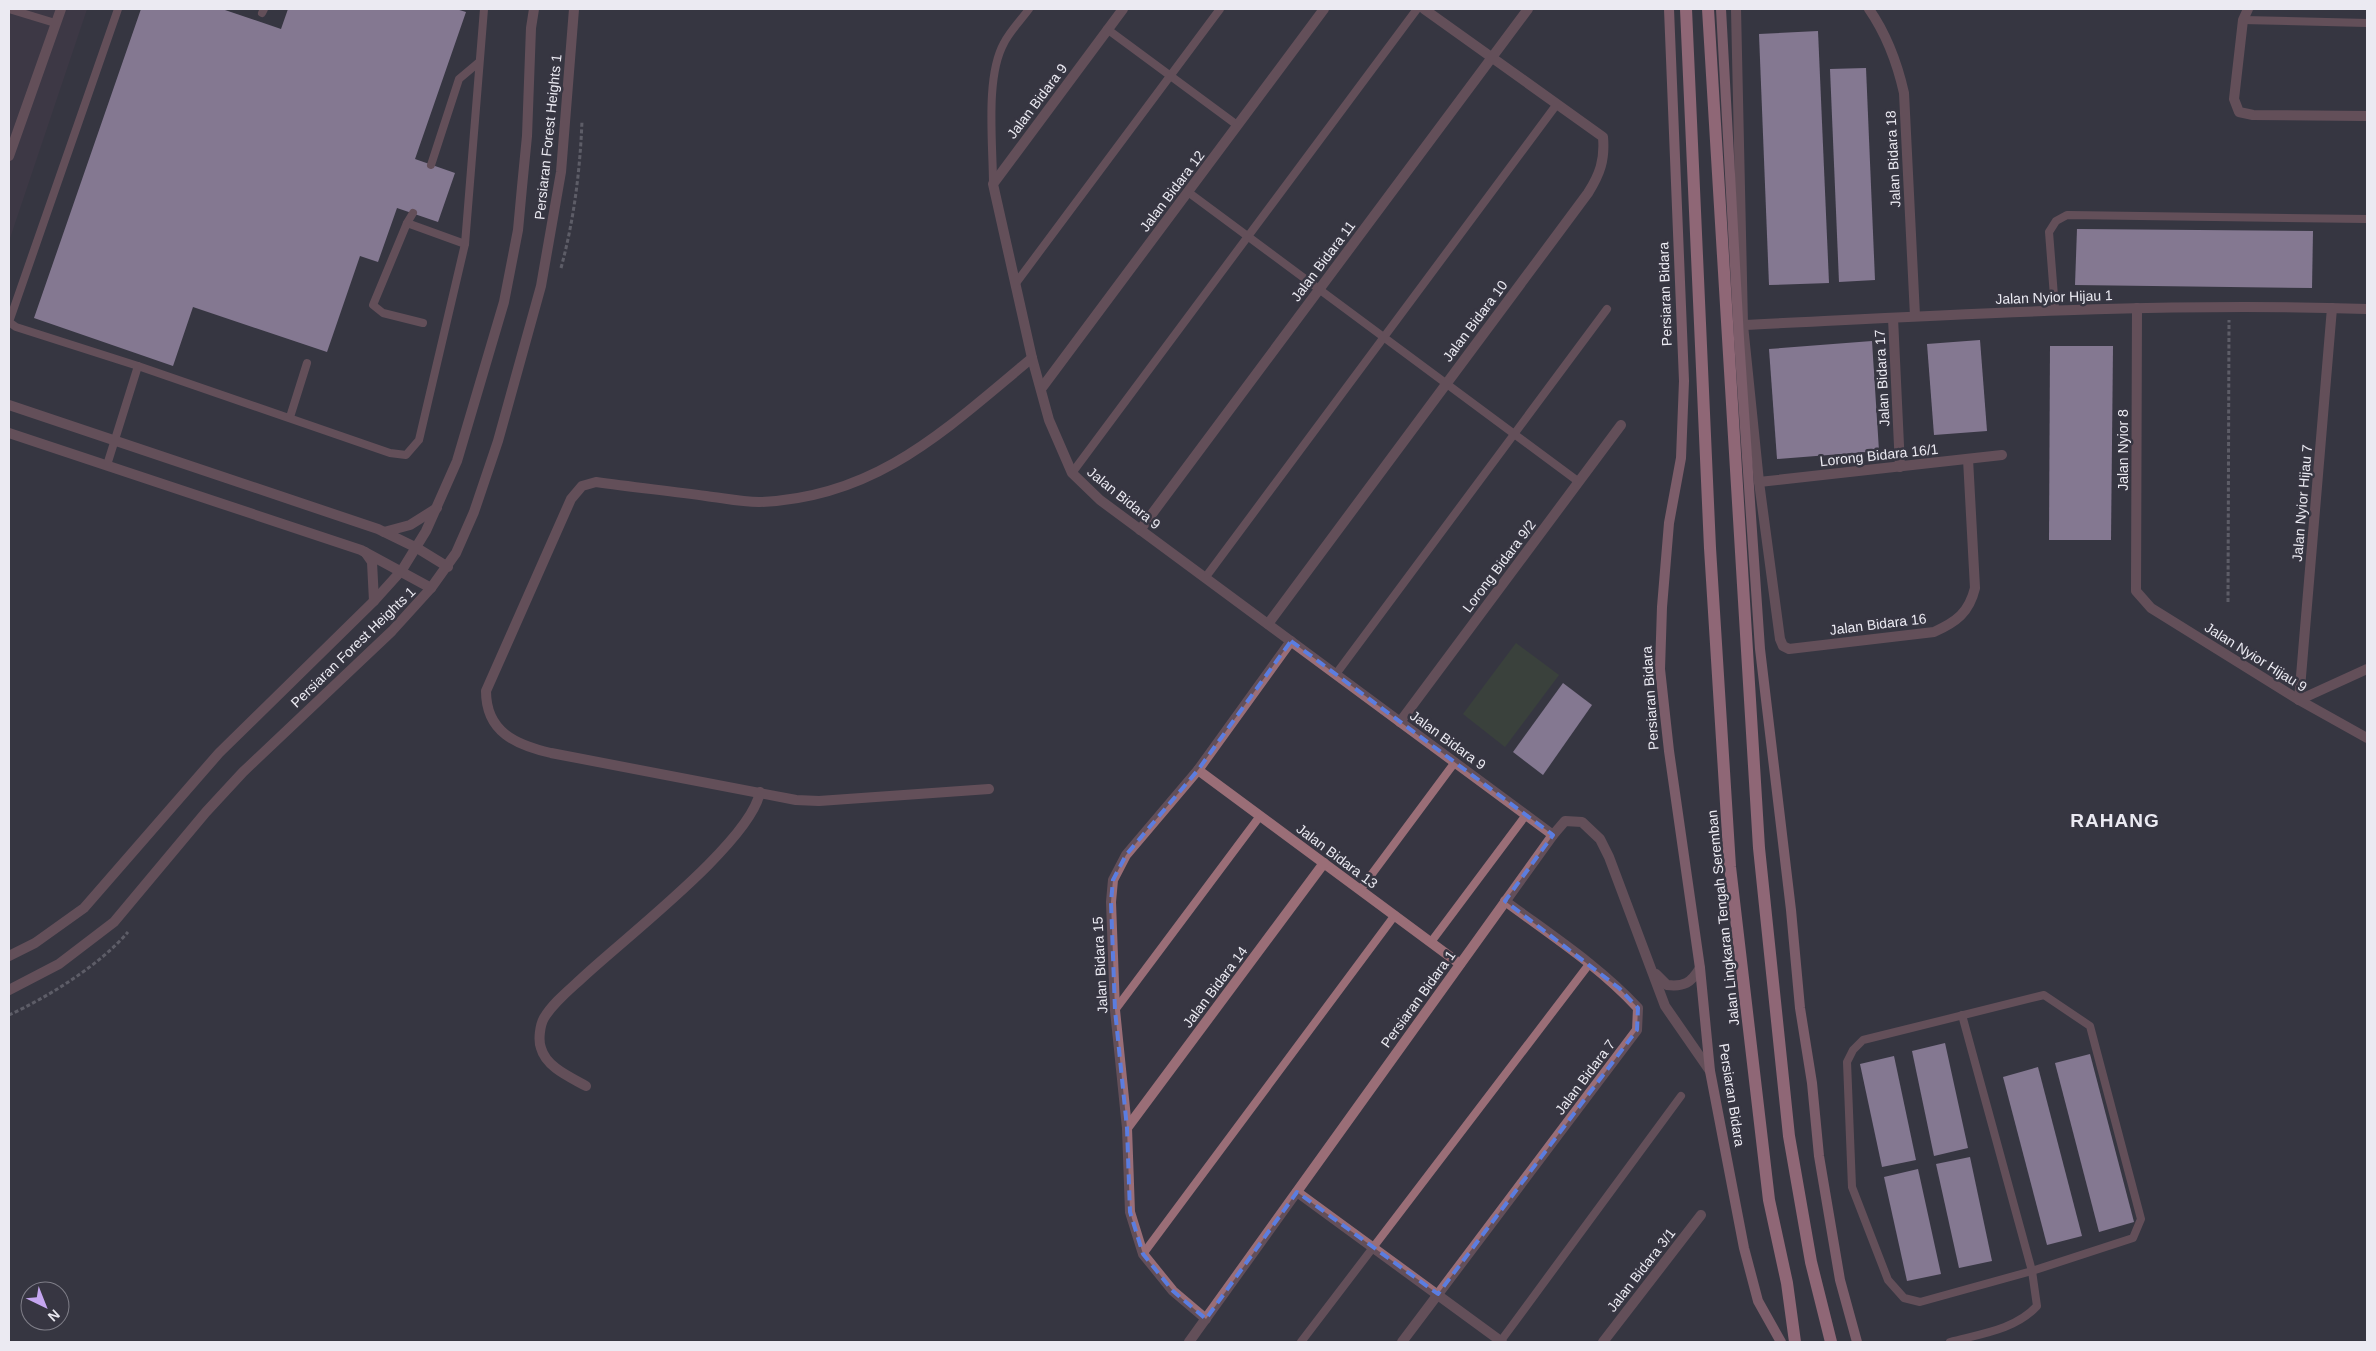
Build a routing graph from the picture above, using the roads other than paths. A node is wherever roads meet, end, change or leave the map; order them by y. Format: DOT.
graph roads {
  1 [pos="9,9"];
  2 [pos="61,9"];
  3 [pos="118,9"];
  4 [pos="484,9"];
  5 [pos="534,9"];
  6 [pos="574,9"];
  7 [pos="1029,9"];
  8 [pos="1123,9"];
  9 [pos="1220,9"];
  10 [pos="1324,9"];
  11 [pos="1417,9"];
  12 [pos="1424,9"];
  13 [pos="1528,9"];
  14 [pos="1669,9"];
  15 [pos="1686,9"];
  16 [pos="1708,9"];
  17 [pos="1721,9"];
  18 [pos="1736,9"];
  19 [pos="1869,9"];
  20 [pos="2248,9"];
  21 [pos="2243,20"];
  22 [pos="56,23"];
  23 [pos="2367,23"];
  24 [pos="1107,29"];
  25 [pos="1491,58"];
  26 [pos="478,63"];
  27 [pos="1170,75"];
  28 [pos="1557,104"];
  29 [pos="2367,116"];
  30 [pos="1237,126"];
  31 [pos="9,156"];
  32 [pos="431,164"];
  33 [pos="992,184"];
  34 [pos="1188,192"];
  35 [pos="413,213"];
  36 [pos="2367,219"];
  37 [pos="407,224"];
  38 [pos="1248,236"];
  39 [pos="465,244"];
  40 [pos="1016,282"];
  41 [pos="1319,290"];
  42 [pos="2137,308"];
  43 [pos="2332,308"];
  44 [pos="1607,309"];
  45 [pos="2055,309"];
  46 [pos="2367,310"];
  47 [pos="1915,316"];
  48 [pos="1893,318"];
  49 [pos="9,322"];
  50 [pos="423,323"];
  51 [pos="1743,325"];
  52 [pos="1384,337"];
  53 [pos="1032,358"];
  54 [pos="307,363"];
  55 [pos="138,366"];
  56 [pos="1446,383"];
  57 [pos="1041,389"];
  58 [pos="9,405"];
  59 [pos="290,417"];
  60 [pos="1621,426"];
  61 [pos="9,433"];
  62 [pos="1515,434"];
  63 [pos="115,441"];
  64 [pos="2002,455"];
  65 [pos="1968,459"];
  66 [pos="107,465"];
  67 [pos="1900,467"];
  68 [pos="1072,473"];
  69 [pos="1579,482"];
  70 [pos="1759,482"];
  71 [pos="438,508"];
  72 [pos="1140,530"];
  73 [pos="384,532"];
  74 [pos="417,548"];
  75 [pos="366,552"];
  76 [pos="448,567"];
  77 [pos="402,570"];
  78 [pos="1205,578"];
  79 [pos="431,588"];
  80 [pos="2136,591"];
  81 [pos="374,601"];
  82 [pos="1268,624"];
  83 [pos="1291,641"];
  84 [pos="2367,669"];
  85 [pos="1336,674"];
  86 [pos="2300,700"];
  87 [pos="1400,722"];
  88 [pos="2367,738"];
  89 [pos="1455,762"];
  90 [pos="1198,770"];
  91 [pos="989,790"];
  92 [pos="760,792"];
  93 [pos="1526,815"];
  94 [pos="1260,816"];
  95 [pos="1553,835"];
  96 [pos="1324,863"];
  97 [pos="1360,890"];
  98 [pos="1505,901"];
  99 [pos="1395,916"];
  100 [pos="1431,942"];
  101 [pos="9,956"];
  102 [pos="1590,963"];
  103 [pos="1460,964"];
  104 [pos="1700,968"];
  105 [pos="1652,970"];
  106 [pos="9,990"];
  107 [pos="1115,1010"];
  108 [pos="1962,1015"];
  109 [pos="1710,1071"];
  110 [pos="586,1086"];
  111 [pos="1681,1096"];
  112 [pos="1127,1128"];
  113 [pos="1297,1192"];
  114 [pos="1701,1215"];
  115 [pos="1373,1248"];
  116 [pos="1143,1254"];
  117 [pos="2032,1271"];
  118 [pos="1438,1294"];
  119 [pos="1206,1319"];
  120 [pos="1189,1342"];
  121 [pos="1302,1342"];
  122 [pos="1402,1342"];
  123 [pos="1501,1342"];
  124 [pos="1603,1342"];
  125 [pos="1782,1342"];
  126 [pos="1795,1342"];
  127 [pos="1831,1342"];
  128 [pos="1857,1342"];
  129 [pos="1950,1342"];
  1 -- 22 [label="lane"];
  2 -- 22 [label="street"];
  3 -- 49 [label="lane"];
  4 -- 26 [label="lane"];
  5 -- 71 [label="street, Persiaran Forest Heights 1"];
  6 -- 76 [label="street, Persiaran Forest Heights 1"];
  7 -- 33 [label="lane"];
  8 -- 24 [label="street, Jalan Bidara 9"];
  9 -- 27 [label="lane"];
  10 -- 30 [label="street, Jalan Bidara 12"];
  11 -- 38 [label="lane"];
  12 -- 25 [label="street, Jalan Bidara 10"];
  13 -- 25 [label="street, Jalan Bidara 11"];
  14 -- 104 [label="main road, Persiaran Bidara"];
  15 -- 126 [label="main road, Jalan Lingkaran Tengah Seremban"];
  16 -- 127 [label="main road"];
  17 -- 128 [label="main road"];
  18 -- 51 [label="street"];
  19 -- 47 [label="street, Jalan Bidara 18"];
  20 -- 21 [label="street"];
  21 -- 23 [label="lane"];
  21 -- 29 [label="street"];
  22 -- 31 [label="street"];
  24 -- 27 [label="lane"];
  24 -- 33 [label="street, Jalan Bidara 9"];
  25 -- 28 [label="street, Jalan Bidara 10"];
  25 -- 41 [label="street, Jalan Bidara 11"];
  26 -- 32 [label="lane"];
  26 -- 39 [label="lane"];
  27 -- 30 [label="lane"];
  27 -- 40 [label="lane"];
  28 -- 52 [label="lane"];
  28 -- 56 [label="street, Jalan Bidara 10"];
  30 -- 34 [label="street, Jalan Bidara 12"];
  33 -- 40 [label="street, Jalan Bidara 9"];
  34 -- 38 [label="lane"];
  34 -- 57 [label="street, Jalan Bidara 12"];
  35 -- 37 [label="lane"];
  36 -- 45 [label="lane"];
  37 -- 39 [label="lane"];
  37 -- 50 [label="lane"];
  38 -- 41 [label="lane"];
  38 -- 68 [label="lane"];
  39 -- 59 [label="lane"];
  40 -- 53 [label="street, Jalan Bidara 9"];
  41 -- 52 [label="lane"];
  41 -- 72 [label="street, Jalan Bidara 11"];
  42 -- 43 [label="street, Jalan Nyior Hijau 1"];
  42 -- 45 [label="street, Jalan Nyior Hijau 1"];
  42 -- 80 [label="street, Jalan Nyior 8"];
  43 -- 46 [label="street, Jalan Nyior Hijau 1"];
  43 -- 86 [label="street, Jalan Nyior Hijau 7"];
  44 -- 62 [label="lane"];
  45 -- 47 [label="street, Jalan Nyior Hijau 1"];
  47 -- 48 [label="street, Jalan Nyior Hijau 1"];
  48 -- 51 [label="street, Jalan Nyior Hijau 1"];
  48 -- 67 [label="street, Jalan Bidara 17"];
  49 -- 55 [label="lane"];
  51 -- 70 [label="street"];
  52 -- 56 [label="lane"];
  52 -- 78 [label="lane"];
  53 -- 57 [label="street, Jalan Bidara 9"];
  53 -- 92 [label="street"];
  54 -- 59 [label="lane"];
  55 -- 59 [label="lane"];
  55 -- 63 [label="lane"];
  56 -- 62 [label="lane"];
  56 -- 82 [label="street, Jalan Bidara 10"];
  57 -- 68 [label="street, Jalan Bidara 9"];
  58 -- 63 [label="street"];
  60 -- 69 [label="street, Lorong Bidara 9/2"];
  61 -- 66 [label="street"];
  62 -- 69 [label="lane"];
  62 -- 85 [label="lane"];
  63 -- 66 [label="lane"];
  63 -- 73 [label="street"];
  64 -- 65 [label="street, Lorong Bidara 16/1"];
  65 -- 67 [label="street, Lorong Bidara 16/1"];
  65 -- 70 [label="street, Jalan Bidara 16"];
  66 -- 75 [label="street"];
  67 -- 70 [label="street, Lorong Bidara 16/1"];
  68 -- 72 [label="street, Jalan Bidara 9"];
  69 -- 87 [label="street, Lorong Bidara 9/2"];
  71 -- 73 [label="street"];
  71 -- 74 [label="street, Persiaran Forest Heights 1"];
  72 -- 78 [label="street, Jalan Bidara 9"];
  73 -- 74 [label="street"];
  74 -- 76 [label="street"];
  74 -- 77 [label="street, Persiaran Forest Heights 1"];
  75 -- 77 [label="street"];
  75 -- 81 [label="street"];
  76 -- 79 [label="street, Persiaran Forest Heights 1"];
  77 -- 79 [label="street"];
  77 -- 81 [label="street, Persiaran Forest Heights 1"];
  78 -- 82 [label="street, Jalan Bidara 9"];
  79 -- 106 [label="street, Persiaran Forest Heights 1"];
  80 -- 86 [label="street, Jalan Nyior Hijau 9"];
  81 -- 101 [label="street, Persiaran Forest Heights 1"];
  82 -- 83 [label="street, Jalan Bidara 9"];
  83 -- 85 [label="street, Jalan Bidara 9"];
  83 -- 90 [label="street, Jalan Bidara 15"];
  84 -- 86 [label="street"];
  85 -- 87 [label="street, Jalan Bidara 9"];
  86 -- 88 [label="street, Jalan Nyior Hijau 9"];
  87 -- 89 [label="street, Jalan Bidara 9"];
  89 -- 93 [label="street, Jalan Bidara 9"];
  89 -- 97 [label="lane"];
  90 -- 94 [label="street, Jalan Bidara 13"];
  90 -- 107 [label="street, Jalan Bidara 15"];
  91 -- 92 [label="street"];
  92 -- 110 [label="street"];
  93 -- 95 [label="street, Jalan Bidara 9"];
  93 -- 100 [label="lane"];
  94 -- 96 [label="street, Jalan Bidara 13"];
  94 -- 107 [label="lane"];
  95 -- 98 [label="street, Persiaran Bidara 1"];
  95 -- 105 [label="street, Persiaran Bidara 1"];
  96 -- 97 [label="street, Jalan Bidara 13"];
  96 -- 112 [label="street, Jalan Bidara 14"];
  97 -- 99 [label="street, Jalan Bidara 13"];
  98 -- 102 [label="street, Jalan Bidara 7"];
  98 -- 103 [label="street, Persiaran Bidara 1"];
  99 -- 100 [label="street, Jalan Bidara 13"];
  99 -- 116 [label="lane"];
  100 -- 103 [label="street, Jalan Bidara 13"];
  102 -- 115 [label="lane"];
  102 -- 118 [label="street, Jalan Bidara 7"];
  103 -- 113 [label="street, Persiaran Bidara 1"];
  104 -- 105 [label="street, Persiaran Bidara 1"];
  104 -- 109 [label="main road, Persiaran Bidara"];
  105 -- 109 [label="street, Persiaran Bidara 1"];
  107 -- 112 [label="street, Jalan Bidara 15"];
  108 -- 117 [label="lane"];
  108 -- 117 [label="lane"];
  108 -- 117 [label="lane"];
  109 -- 125 [label="main road, Persiaran Bidara"];
  111 -- 123 [label="lane"];
  112 -- 116 [label="street, Jalan Bidara 15"];
  113 -- 115 [label="street"];
  113 -- 119 [label="street, Persiaran Bidara 1"];
  114 -- 124 [label="street, Jalan Bidara 3/1"];
  115 -- 118 [label="street"];
  115 -- 121 [label="lane"];
  116 -- 119 [label="street, Jalan Bidara 15"];
  117 -- 129 [label="lane"];
  118 -- 122 [label="street, Jalan Bidara 7"];
  118 -- 123 [label="street"];
  119 -- 120 [label="street, Persiaran Bidara 1"];
}
